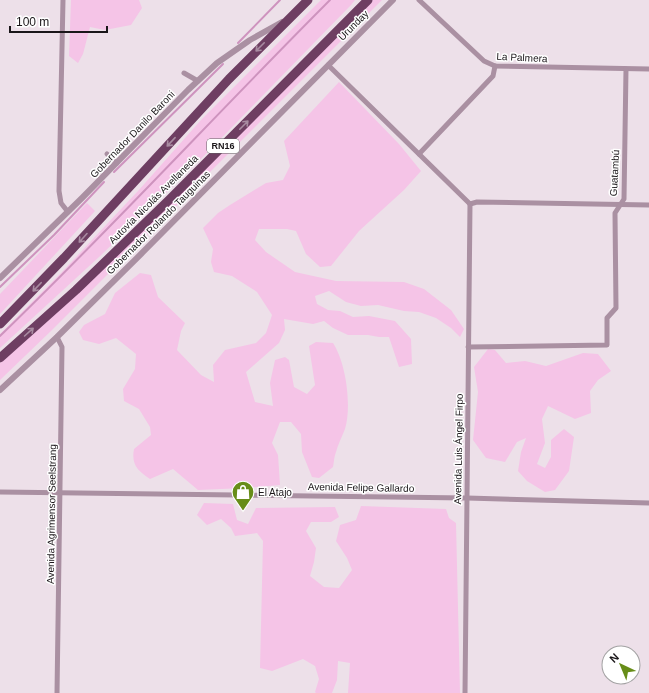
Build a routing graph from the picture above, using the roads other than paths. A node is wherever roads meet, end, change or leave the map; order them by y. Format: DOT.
graph roads {
  1 [pos="63,0"];
  2 [pos="308,0"];
  3 [pos="360,0"];
  4 [pos="368,0"];
  5 [pos="393,0"];
  6 [pos="419,0"];
  7 [pos="290,18"];
  8 [pos="348,20"];
  9 [pos="328,65"];
  10 [pos="495,66"];
  11 [pos="626,69"];
  12 [pos="649,69"];
  13 [pos="184,72"];
  14 [pos="198,81"];
  15 [pos="107,154"];
  16 [pos="419,154"];
  17 [pos="117,163"];
  18 [pos="470,204"];
  19 [pos="620,205"];
  20 [pos="649,205"];
  21 [pos="68,212"];
  22 [pos="0,278"];
  23 [pos="0,324"];
  24 [pos="57,337"];
  25 [pos="468,347"];
  26 [pos="0,358"];
  27 [pos="0,390"];
  28 [pos="0,492"];
  29 [pos="61,492"];
  30 [pos="466,498"];
  31 [pos="649,503"];
  32 [pos="57,693"];
  33 [pos="464,693"];
  1 -- 21 [label="street"];
  2 -- 7 [label="highway"];
  3 -- 8 [label="highway"];
  4 -- 8 [label="highway, Autovía Nicolás Avellaneda / RN16"];
  5 -- 9 [label="street, Urunday"];
  6 -- 10 [label="street, La Palmera"];
  7 -- 14 [label="street, Gobernador Danilo Baroni"];
  7 -- 23 [label="highway, one-way"];
  26 -- 8 [label="highway, Autovía Nicolás Avellaneda / RN16, one-way"];
  9 -- 16 [label="street"];
  9 -- 24 [label="street, Gobernador Rolando Tauguinas"];
  10 -- 11 [label="street, La Palmera"];
  10 -- 16 [label="street"];
  11 -- 12 [label="street, La Palmera"];
  11 -- 19 [label="street, Guatambú"];
  13 -- 14 [label="street"];
  14 -- 17 [label="street, Gobernador Danilo Baroni"];
  15 -- 17 [label="street"];
  16 -- 18 [label="street"];
  17 -- 21 [label="street, Gobernador Danilo Baroni"];
  18 -- 19 [label="street"];
  18 -- 25 [label="street, Avenida Luis Ángel Firpo"];
  19 -- 20 [label="street"];
  19 -- 25 [label="street, Guatambú"];
  21 -- 22 [label="street, Gobernador Danilo Baroni"];
  24 -- 27 [label="street, Gobernador Rolando Tauguinas"];
  24 -- 29 [label="street, Avenida Agrimensor Seelstrang"];
  25 -- 30 [label="street, Avenida Luis Ángel Firpo"];
  28 -- 29 [label="street, Avenida Felipe Gallardo"];
  29 -- 30 [label="street, Avenida Felipe Gallardo"];
  29 -- 32 [label="street, Avenida Agrimensor Seelstrang"];
  30 -- 31 [label="street, Avenida Felipe Gallardo"];
  30 -- 33 [label="street, Avenida Luis Ángel Firpo"];
}
